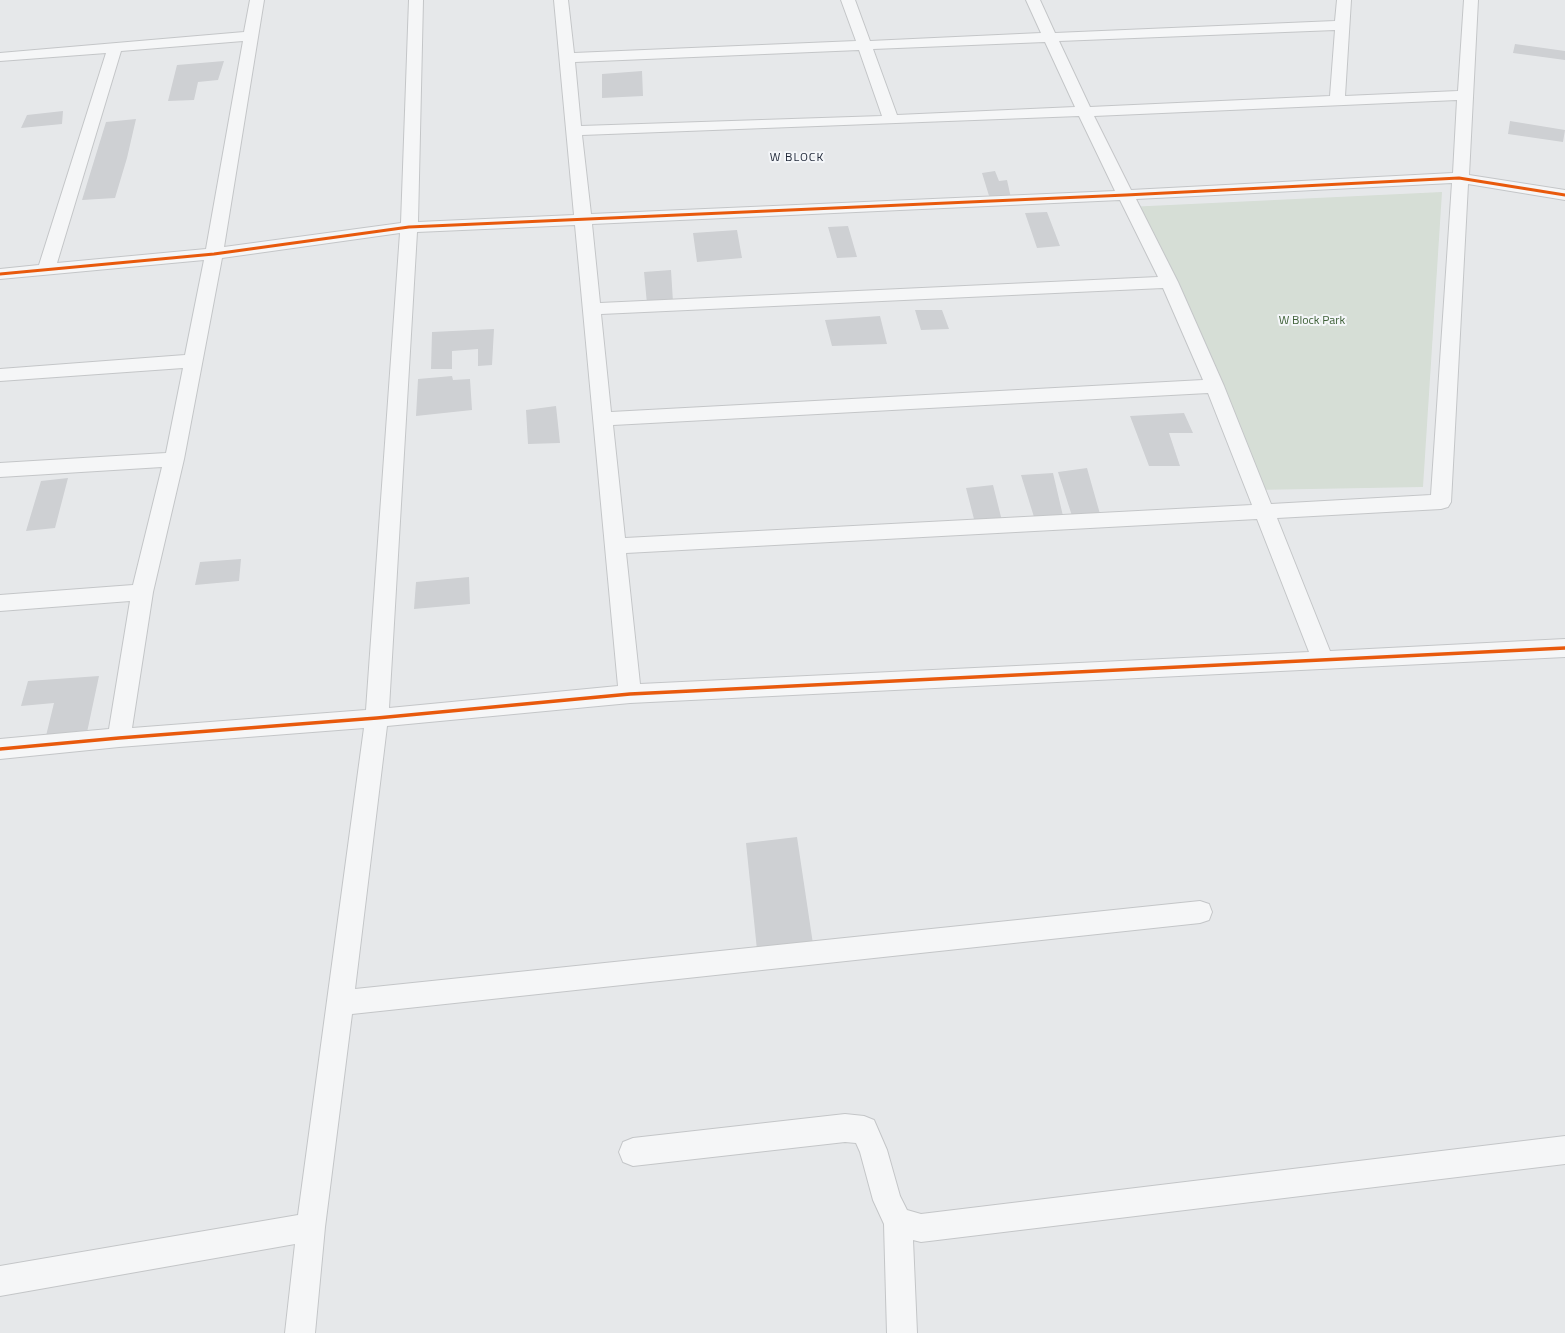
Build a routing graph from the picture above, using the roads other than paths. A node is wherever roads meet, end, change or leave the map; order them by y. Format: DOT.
graph roads {
  1 [pos="257,0"];
  2 [pos="416,0"];
  3 [pos="561,0"];
  4 [pos="848,0"];
  5 [pos="1033,0"];
  6 [pos="1344,0"];
  7 [pos="1471,0"];
  8 [pos="1342,25"];
  9 [pos="251,36"];
  10 [pos="1050,38"];
  11 [pos="864,46"];
  12 [pos="114,49"];
  13 [pos="0,57"];
  14 [pos="566,58"];
  15 [pos="1466,95"];
  16 [pos="1337,100"];
  17 [pos="1084,112"];
  18 [pos="891,120"];
  19 [pos="574,131"];
  20 [pos="1459,178"];
  21 [pos="1126,195"];
  22 [pos="1565,195"];
  23 [pos="583,218"];
  24 [pos="409,227"];
  25 [pos="214,254"];
  26 [pos="46,270"];
  27 [pos="0,274"];
  28 [pos="1169,282"];
  29 [pos="591,309"];
  30 [pos="193,361"];
  31 [pos="0,375"];
  32 [pos="1215,386"];
  33 [pos="602,420"];
  34 [pos="174,459"];
  35 [pos="0,470"];
  36 [pos="1264,511"];
  37 [pos="615,546"];
  38 [pos="142,592"];
  39 [pos="0,603"];
  40 [pos="1565,648"];
  41 [pos="1323,660"];
  42 [pos="630,694"];
  43 [pos="377,718"];
  44 [pos="119,738"];
  45 [pos="0,749"];
  46 [pos="1200,912"];
  47 [pos="340,1003"];
  48 [pos="1565,1150"];
  49 [pos="633,1152"];
  50 [pos="898,1222"];
  51 [pos="311,1227"];
  52 [pos="0,1281"];
  53 [pos="300,1333"];
  54 [pos="902,1333"];
  1 -- 9 [label="street"];
  2 -- 24 [label="street"];
  3 -- 14 [label="street"];
  4 -- 11 [label="street"];
  5 -- 10 [label="street"];
  6 -- 8 [label="street"];
  7 -- 15 [label="street"];
  8 -- 10 [label="street"];
  8 -- 16 [label="street"];
  9 -- 12 [label="street"];
  9 -- 25 [label="street"];
  10 -- 11 [label="street"];
  10 -- 17 [label="street"];
  11 -- 14 [label="street"];
  11 -- 18 [label="street"];
  12 -- 13 [label="street"];
  12 -- 26 [label="street"];
  14 -- 19 [label="street"];
  15 -- 16 [label="street"];
  15 -- 20 [label="street"];
  16 -- 17 [label="street"];
  17 -- 18 [label="street"];
  17 -- 21 [label="street"];
  18 -- 19 [label="street"];
  19 -- 23 [label="street"];
  20 -- 21 [label="street"];
  20 -- 22 [label="street"];
  20 -- 36 [label="street"];
  21 -- 23 [label="street"];
  21 -- 28 [label="street"];
  23 -- 24 [label="street"];
  23 -- 29 [label="street"];
  24 -- 25 [label="street"];
  24 -- 43 [label="street"];
  25 -- 26 [label="street"];
  25 -- 30 [label="street"];
  26 -- 27 [label="street"];
  28 -- 29 [label="street"];
  28 -- 32 [label="street"];
  29 -- 33 [label="street"];
  30 -- 31 [label="street"];
  30 -- 34 [label="street"];
  32 -- 33 [label="street"];
  32 -- 36 [label="street"];
  33 -- 37 [label="street"];
  34 -- 35 [label="street"];
  34 -- 38 [label="street"];
  36 -- 37 [label="street"];
  36 -- 41 [label="street"];
  37 -- 42 [label="street"];
  38 -- 39 [label="street"];
  38 -- 44 [label="street"];
  40 -- 41 [label="street"];
  41 -- 42 [label="street"];
  42 -- 43 [label="street"];
  43 -- 44 [label="street"];
  43 -- 47 [label="street"];
  44 -- 45 [label="street"];
  46 -- 47 [label="street"];
  47 -- 51 [label="street"];
  48 -- 50 [label="street"];
  49 -- 50 [label="street"];
  50 -- 54 [label="street"];
  51 -- 52 [label="street"];
  51 -- 53 [label="street"];
}
